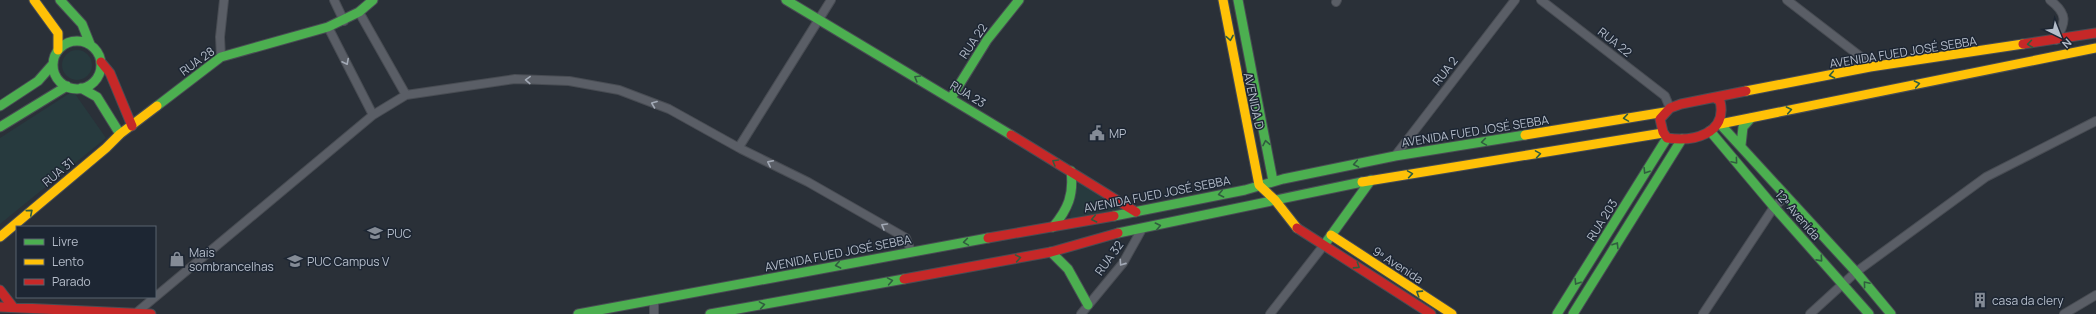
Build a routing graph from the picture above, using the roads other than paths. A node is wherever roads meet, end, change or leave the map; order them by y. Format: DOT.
graph roads {
  1 [pos="34,0"];
  2 [pos="60,0"];
  3 [pos="224,0"];
  4 [pos="334,0"];
  5 [pos="373,0"];
  6 [pos="786,0"];
  7 [pos="831,0"];
  8 [pos="1019,0"];
  9 [pos="1223,0"];
  10 [pos="1238,0"];
  11 [pos="1515,0"];
  12 [pos="1541,0"];
  13 [pos="1787,0"];
  14 [pos="2050,0"];
  15 [pos="359,12"];
  16 [pos="820,20"];
  17 [pos="344,21"];
  18 [pos="328,27"];
  19 [pos="2096,33"];
  20 [pos="2056,40"];
  21 [pos="90,44"];
  22 [pos="2096,48"];
  23 [pos="58,50"];
  24 [pos="1249,55"];
  25 [pos="220,57"];
  26 [pos="1234,59"];
  27 [pos="101,62"];
  28 [pos="53,64"];
  29 [pos="1870,68"];
  30 [pos="67,86"];
  31 [pos="81,88"];
  32 [pos="406,95"];
  33 [pos="951,98"];
  34 [pos="1715,98"];
  35 [pos="0,106"];
  36 [pos="1667,110"];
  37 [pos="373,115"];
  38 [pos="1751,118"];
  39 [pos="2096,121"];
  40 [pos="1720,124"];
  41 [pos="132,126"];
  42 [pos="0,127"];
  43 [pos="1710,131"];
  44 [pos="120,134"];
  45 [pos="1665,135"];
  46 [pos="1682,139"];
  47 [pos="1740,144"];
  48 [pos="739,148"];
  49 [pos="1395,156"];
  50 [pos="1071,171"];
  51 [pos="1371,180"];
  52 [pos="1273,181"];
  53 [pos="1259,186"];
  54 [pos="1786,196"];
  55 [pos="1276,200"];
  56 [pos="1774,207"];
  57 [pos="1136,212"];
  58 [pos="1116,214"];
  59 [pos="1053,227"];
  60 [pos="1142,229"];
  61 [pos="1118,233"];
  62 [pos="1331,235"];
  63 [pos="0,237"];
  64 [pos="1324,245"];
  65 [pos="911,251"];
  66 [pos="1051,252"];
  67 [pos="1856,272"];
  68 [pos="1842,284"];
  69 [pos="0,290"];
  70 [pos="2096,295"];
  71 [pos="156,297"];
  72 [pos="155,298"];
  73 [pos="654,300"];
  74 [pos="1088,305"];
  75 [pos="0,307"];
  76 [pos="13,307"];
  77 [pos="136,314"];
  78 [pos="151,314"];
  79 [pos="578,314"];
  80 [pos="654,314"];
  81 [pos="715,314"];
  82 [pos="1081,314"];
  83 [pos="1270,314"];
  84 [pos="1431,314"];
  85 [pos="1452,314"];
  86 [pos="1557,314"];
  87 [pos="1573,314"];
  88 [pos="1703,314"];
  89 [pos="1810,314"];
  90 [pos="1869,314"];
  91 [pos="1891,314"];
  92 [pos="2064,314"];
  1 -- 23 [label="main road"];
  2 -- 21 [label="main road"];
  3 -- 25 [label="street"];
  4 -- 17 [label="street"];
  5 -- 15 [label="main road, RUA 28"];
  6 -- 16 [label="main road, RUA 23"];
  7 -- 16 [label="street"];
  8 -- 33 [label="main road, RUA 22"];
  9 -- 26 [label="main road, AVENIDA D, one-way"];
  10 -- 24 [label="main road, AVENIDA D"];
  11 -- 49 [label="street, RUA 2"];
  12 -- 36 [label="street, RUA 22"];
  13 -- 29 [label="street"];
  14 -- 20 [label="street"];
  15 -- 17 [label="main road, RUA 28"];
  15 -- 32 [label="street"];
  33 -- 16 [label="main road, RUA 23, one-way"];
  16 -- 48 [label="street"];
  17 -- 18 [label="main road, RUA 28"];
  18 -- 25 [label="main road, RUA 28"];
  18 -- 37 [label="street, one-way"];
  19 -- 20 [label="main road, AVENIDA FUED JOSÉ SEBBA"];
  20 -- 29 [label="main road, AVENIDA FUED JOSÉ SEBBA, one-way"];
  21 -- 23 [label="main road"];
  21 -- 27 [label="main road"];
  38 -- 22 [label="main road, one-way"];
  23 -- 28 [label="main road"];
  24 -- 26 [label="street"];
  52 -- 24 [label="main road, AVENIDA D, one-way"];
  25 -- 41 [label="main road, RUA 28"];
  26 -- 53 [label="main road, AVENIDA D"];
  27 -- 31 [label="main road"];
  27 -- 41 [label="main road"];
  28 -- 30 [label="main road"];
  28 -- 35 [label="main road"];
  29 -- 34 [label="main road, AVENIDA FUED JOSÉ SEBBA, one-way"];
  30 -- 31 [label="main road"];
  30 -- 42 [label="main road"];
  31 -- 44 [label="main road"];
  32 -- 37 [label="street"];
  48 -- 32 [label="street, one-way"];
  50 -- 33 [label="main road, RUA 23, one-way"];
  34 -- 36 [label="main road, AVENIDA FUED JOSÉ SEBBA"];
  34 -- 40 [label="main road"];
  36 -- 45 [label="main road"];
  36 -- 49 [label="main road, AVENIDA FUED JOSÉ SEBBA, one-way"];
  37 -- 71 [label="street"];
  38 -- 40 [label="main road"];
  38 -- 47 [label="main road"];
  39 -- 67 [label="street"];
  40 -- 43 [label="main road"];
  40 -- 47 [label="main road, 12ª Avenida"];
  41 -- 44 [label="main road, RUA 31"];
  43 -- 46 [label="main road"];
  43 -- 56 [label="main road, 12ª Avenida, one-way"];
  63 -- 44 [label="main road, RUA 31, one-way"];
  45 -- 46 [label="main road"];
  51 -- 45 [label="main road, one-way"];
  45 -- 86 [label="main road, RUA 203, one-way"];
  87 -- 46 [label="main road, RUA 203, one-way"];
  47 -- 54 [label="main road, 12ª Avenida"];
  65 -- 48 [label="street, one-way"];
  49 -- 52 [label="main road, AVENIDA FUED JOSÉ SEBBA, one-way"];
  50 -- 57 [label="main road, RUA 23"];
  50 -- 59 [label="main road"];
  51 -- 55 [label="main road"];
  51 -- 62 [label="main road"];
  52 -- 53 [label="main road, AVENIDA FUED JOSÉ SEBBA"];
  53 -- 55 [label="main road"];
  53 -- 57 [label="main road, AVENIDA FUED JOSÉ SEBBA, one-way"];
  54 -- 56 [label="street"];
  54 -- 67 [label="main road, 12ª Avenida"];
  60 -- 55 [label="main road, one-way"];
  55 -- 64 [label="main road, 9ª Avenida"];
  56 -- 68 [label="main road, 12ª Avenida, one-way"];
  56 -- 88 [label="street"];
  57 -- 58 [label="main road, AVENIDA FUED JOSÉ SEBBA"];
  57 -- 60 [label="main road"];
  58 -- 59 [label="main road, AVENIDA FUED JOSÉ SEBBA, one-way"];
  58 -- 61 [label="main road"];
  59 -- 65 [label="main road, AVENIDA FUED JOSÉ SEBBA, one-way"];
  60 -- 61 [label="main road"];
  60 -- 74 [label="street, RUA 32, one-way"];
  61 -- 66 [label="main road"];
  62 -- 64 [label="main road"];
  85 -- 62 [label="main road, 9ª Avenida, one-way"];
  64 -- 83 [label="street"];
  64 -- 84 [label="main road, 9ª Avenida, one-way"];
  65 -- 73 [label="main road, AVENIDA FUED JOSÉ SEBBA, one-way"];
  66 -- 74 [label="main road"];
  81 -- 66 [label="main road, one-way"];
  67 -- 68 [label="street"];
  91 -- 67 [label="main road, 12ª Avenida, one-way"];
  68 -- 89 [label="street"];
  68 -- 90 [label="main road, 12ª Avenida"];
  69 -- 76 [label="main road"];
  70 -- 92 [label="street"];
  72 -- 77 [label="street"];
  73 -- 79 [label="main road, AVENIDA FUED JOSÉ SEBBA"];
  73 -- 80 [label="street"];
  74 -- 82 [label="street, RUA 32"];
  75 -- 76 [label="main road"];
  76 -- 77 [label="main road"];
  77 -- 78 [label="main road"];
}
